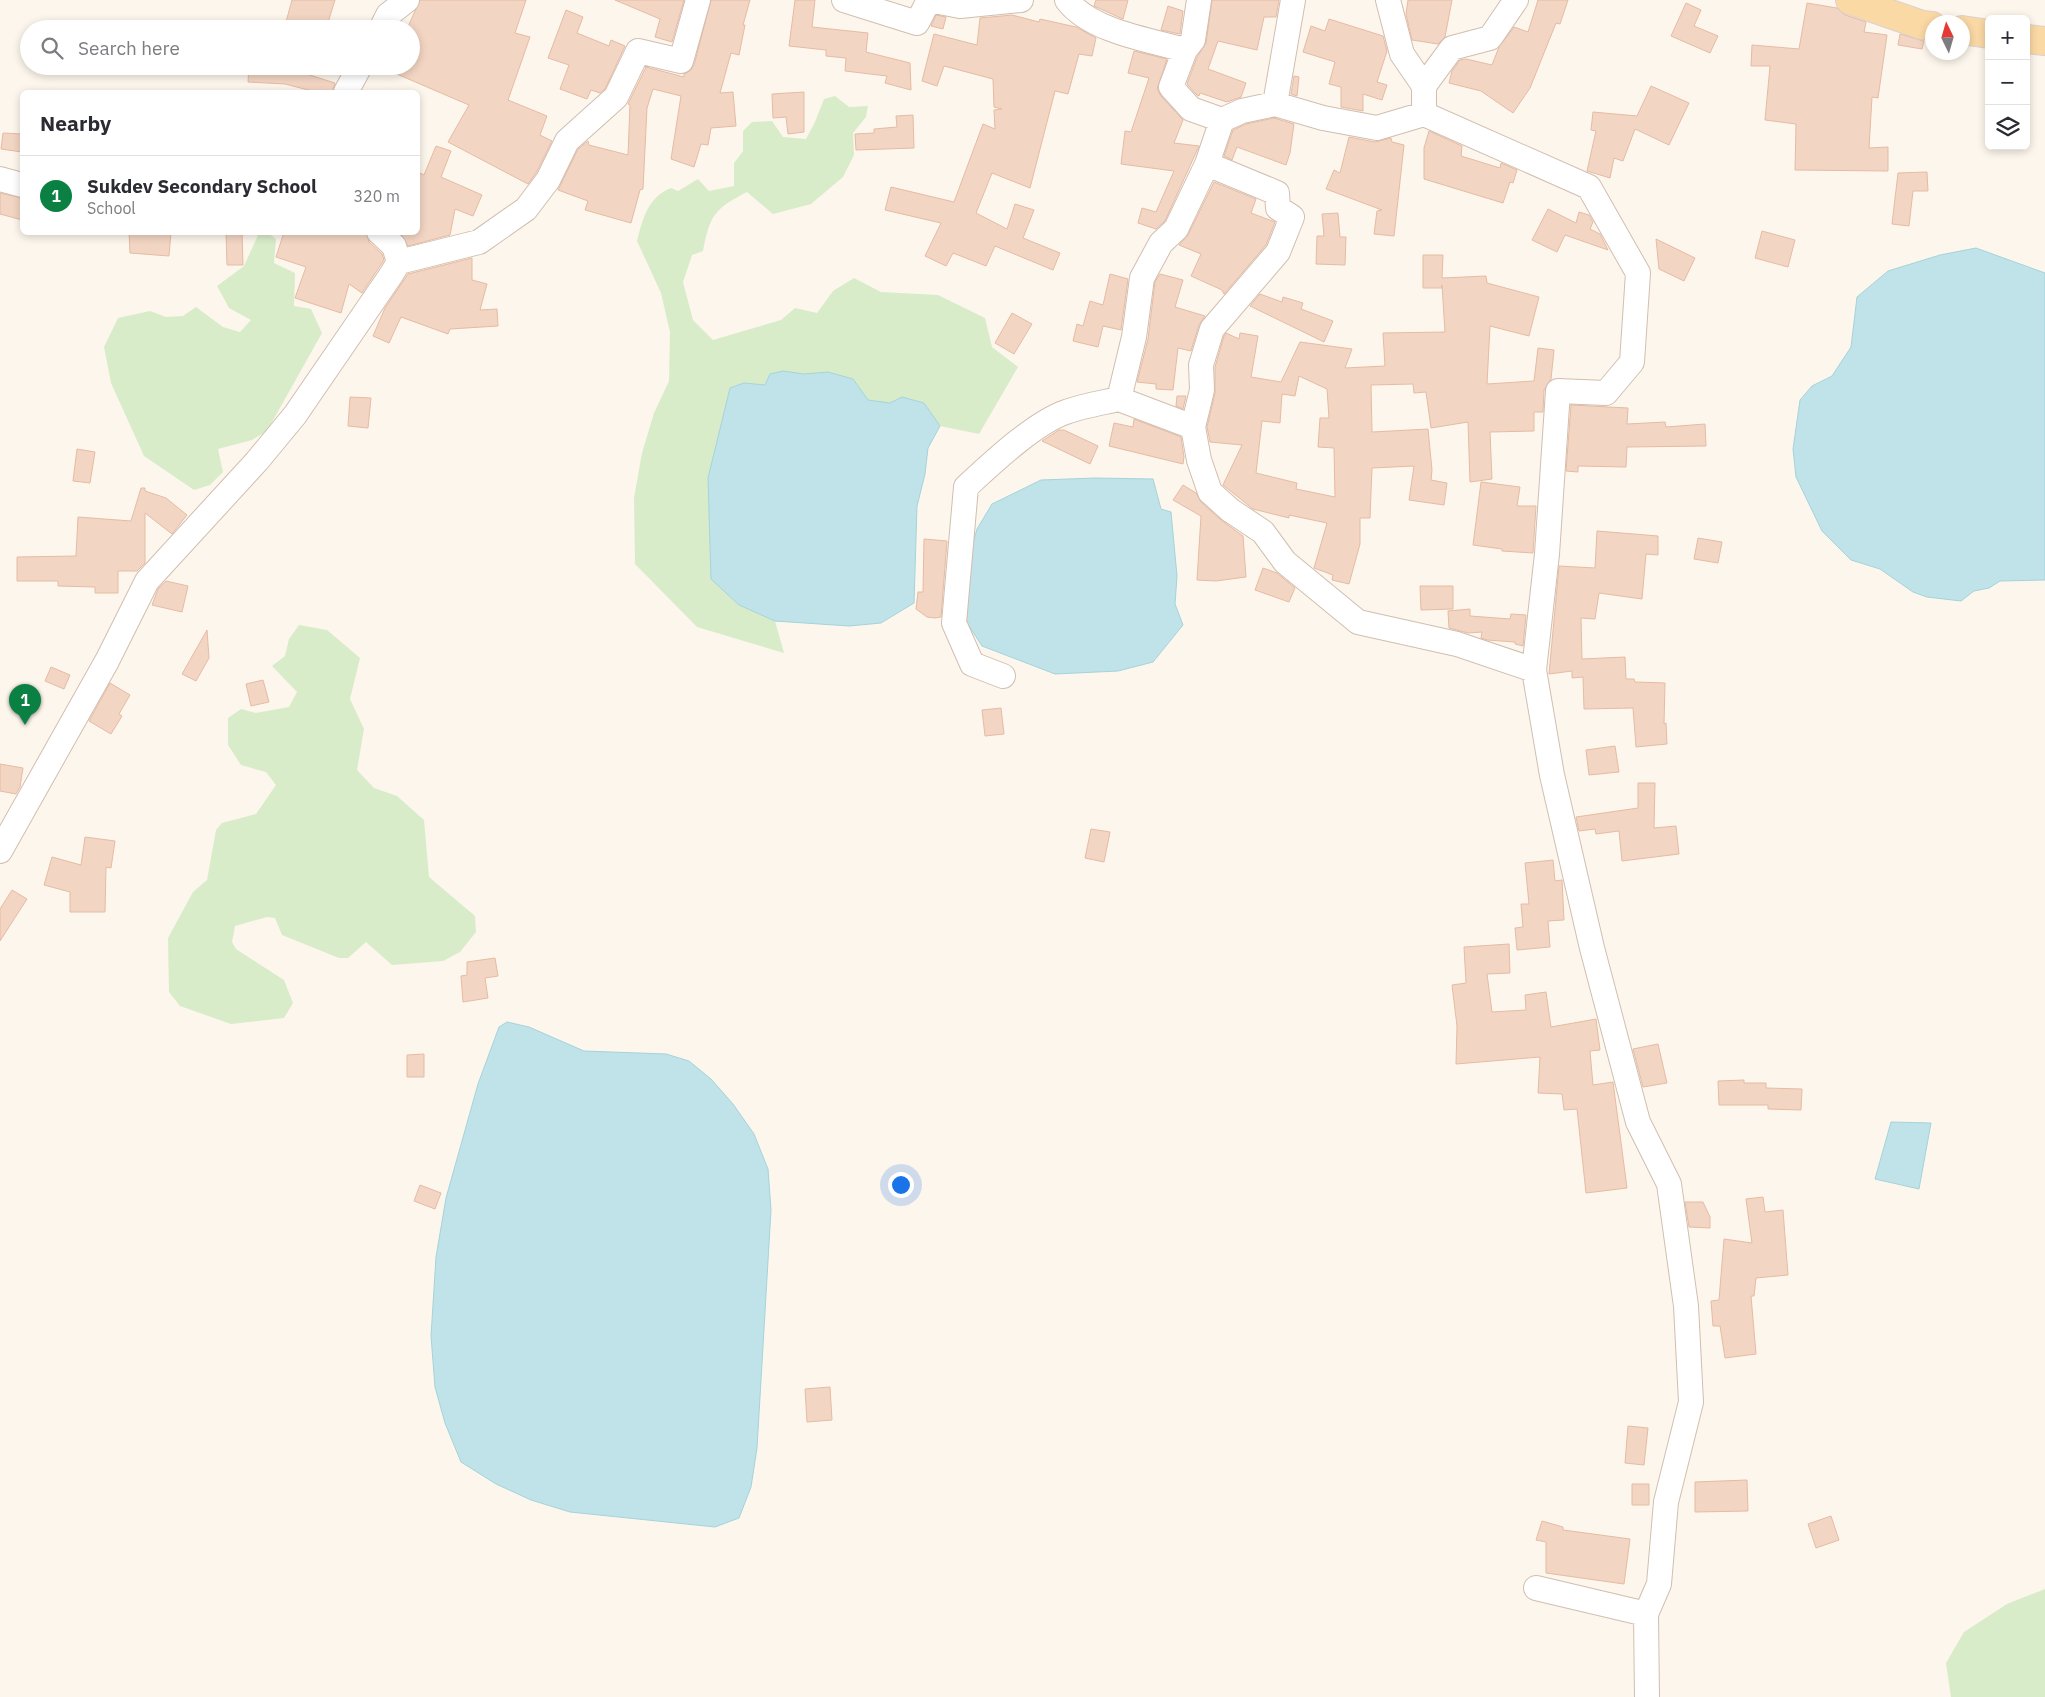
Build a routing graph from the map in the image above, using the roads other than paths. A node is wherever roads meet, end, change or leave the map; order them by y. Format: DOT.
graph roads {
  1 [pos="407,0"];
  2 [pos="698,0"];
  3 [pos="844,0"];
  4 [pos="1021,0"];
  5 [pos="1067,0"];
  6 [pos="1199,0"];
  7 [pos="1293,0"];
  8 [pos="1388,0"];
  9 [pos="1516,0"];
  10 [pos="1850,0"];
  11 [pos="386,20"];
  12 [pos="1925,25"];
  13 [pos="1970,31"];
  14 [pos="1985,33"];
  15 [pos="2030,39"];
  16 [pos="2045,41"];
  17 [pos="1185,50"];
  18 [pos="355,75"];
  19 [pos="1424,86"];
  20 [pos="347,90"];
  21 [pos="1276,104"];
  22 [pos="1424,114"];
  23 [pos="1222,120"];
  24 [pos="1207,164"];
  25 [pos="0,179"];
  26 [pos="20,184"];
  27 [pos="382,235"];
  28 [pos="399,262"];
  29 [pos="1119,399"];
  30 [pos="1193,427"];
  31 [pos="1534,670"];
  32 [pos="1003,676"];
  33 [pos="0,851"];
  34 [pos="1536,1588"];
  35 [pos="1646,1614"];
  36 [pos="1646,1697"];
  1 -- 11 [label="street"];
  2 -- 28 [label="street"];
  3 -- 4 [label="street"];
  5 -- 17 [label="street"];
  6 -- 17 [label="street"];
  7 -- 21 [label="street"];
  8 -- 19 [label="street"];
  9 -- 19 [label="street"];
  10 -- 12 [label="main road"];
  13 -- 14 [label="main road"];
  15 -- 16 [label="main road"];
  17 -- 23 [label="street"];
  18 -- 20 [label="street"];
  19 -- 22 [label="street"];
  21 -- 22 [label="street"];
  21 -- 23 [label="street"];
  22 -- 31 [label="street"];
  23 -- 24 [label="street"];
  24 -- 29 [label="street"];
  24 -- 30 [label="street"];
  25 -- 26 [label="street"];
  27 -- 28 [label="street"];
  28 -- 33 [label="street"];
  29 -- 30 [label="street"];
  29 -- 32 [label="street"];
  30 -- 31 [label="street"];
  31 -- 35 [label="street"];
  34 -- 35 [label="street"];
  35 -- 36 [label="street"];
}
